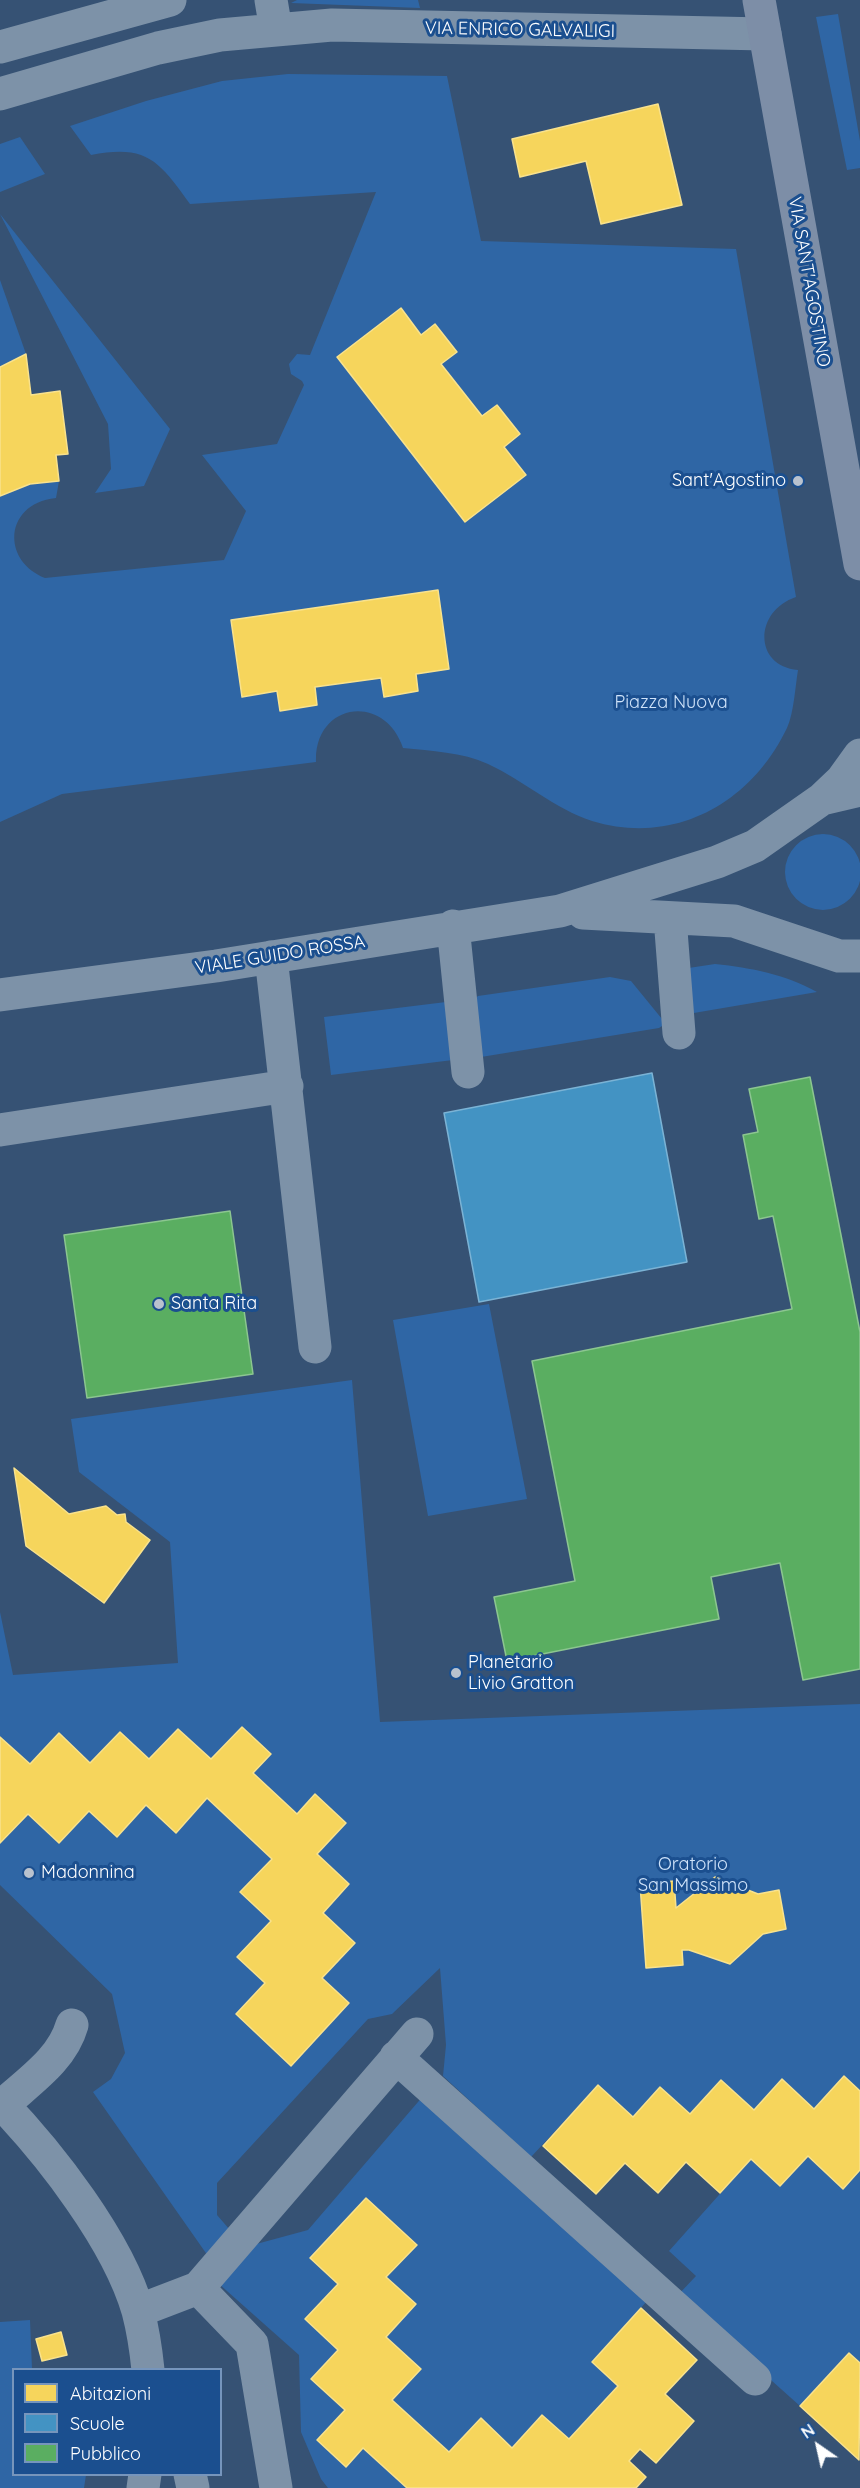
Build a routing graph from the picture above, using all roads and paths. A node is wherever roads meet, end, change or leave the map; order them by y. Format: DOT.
graph roads {
  1 [pos="170,0"];
  2 [pos="759,0"];
  3 [pos="274,15"];
  4 [pos="765,34"];
  5 [pos="0,47"];
  6 [pos="0,94"];
  7 [pos="849,444"];
  8 [pos="860,564"];
  9 [pos="860,755"];
  10 [pos="860,790"];
  11 [pos="822,799"];
  12 [pos="560,911"];
  13 [pos="670,918"];
  14 [pos="453,926"];
  15 [pos="271,957"];
  16 [pos="853,959"];
  17 [pos="0,995"];
  18 [pos="679,1033"];
  19 [pos="468,1072"];
  20 [pos="287,1086"];
  21 [pos="0,1130"];
  22 [pos="315,1347"];
  23 [pos="72,2025"];
  24 [pos="2,2103"];
  25 [pos="198,2289"];
  26 [pos="138,2311"];
  27 [pos="150,2361"];
  28 [pos="754,2379"];
  29 [pos="276,2488"];
  1 -- 5 [label="street"];
  2 -- 4 [label="main road, VIA SANT'AGOSTINO"];
  3 -- 4 [label="street, VIA ENRICO GALVALIGI"];
  3 -- 6 [label="street, VIA ENRICO GALVALIGI"];
  4 -- 7 [label="main road, VIA SANT'AGOSTINO"];
  7 -- 8 [label="main road, VIA SANT'AGOSTINO"];
  9 -- 11 [label="street, VIALE GUIDO ROSSA"];
  10 -- 11 [label="street, VIALE GUIDO ROSSA"];
  11 -- 12 [label="street, VIALE GUIDO ROSSA"];
  12 -- 13 [label="street, VIALE GUIDO ROSSA"];
  12 -- 14 [label="street, VIALE GUIDO ROSSA"];
  13 -- 16 [label="street, VIALE GUIDO ROSSA"];
  13 -- 18 [label="street"];
  14 -- 15 [label="street, VIALE GUIDO ROSSA"];
  14 -- 19 [label="street"];
  15 -- 17 [label="street, VIALE GUIDO ROSSA"];
  15 -- 20 [label="street"];
  20 -- 21 [label="street"];
  20 -- 22 [label="street"];
  23 -- 24 [label="street"];
  24 -- 26 [label="street"];
  25 -- 26 [label="street"];
  25 -- 28 [label="street"];
  25 -- 29 [label="street"];
  26 -- 27 [label="street"];
}
